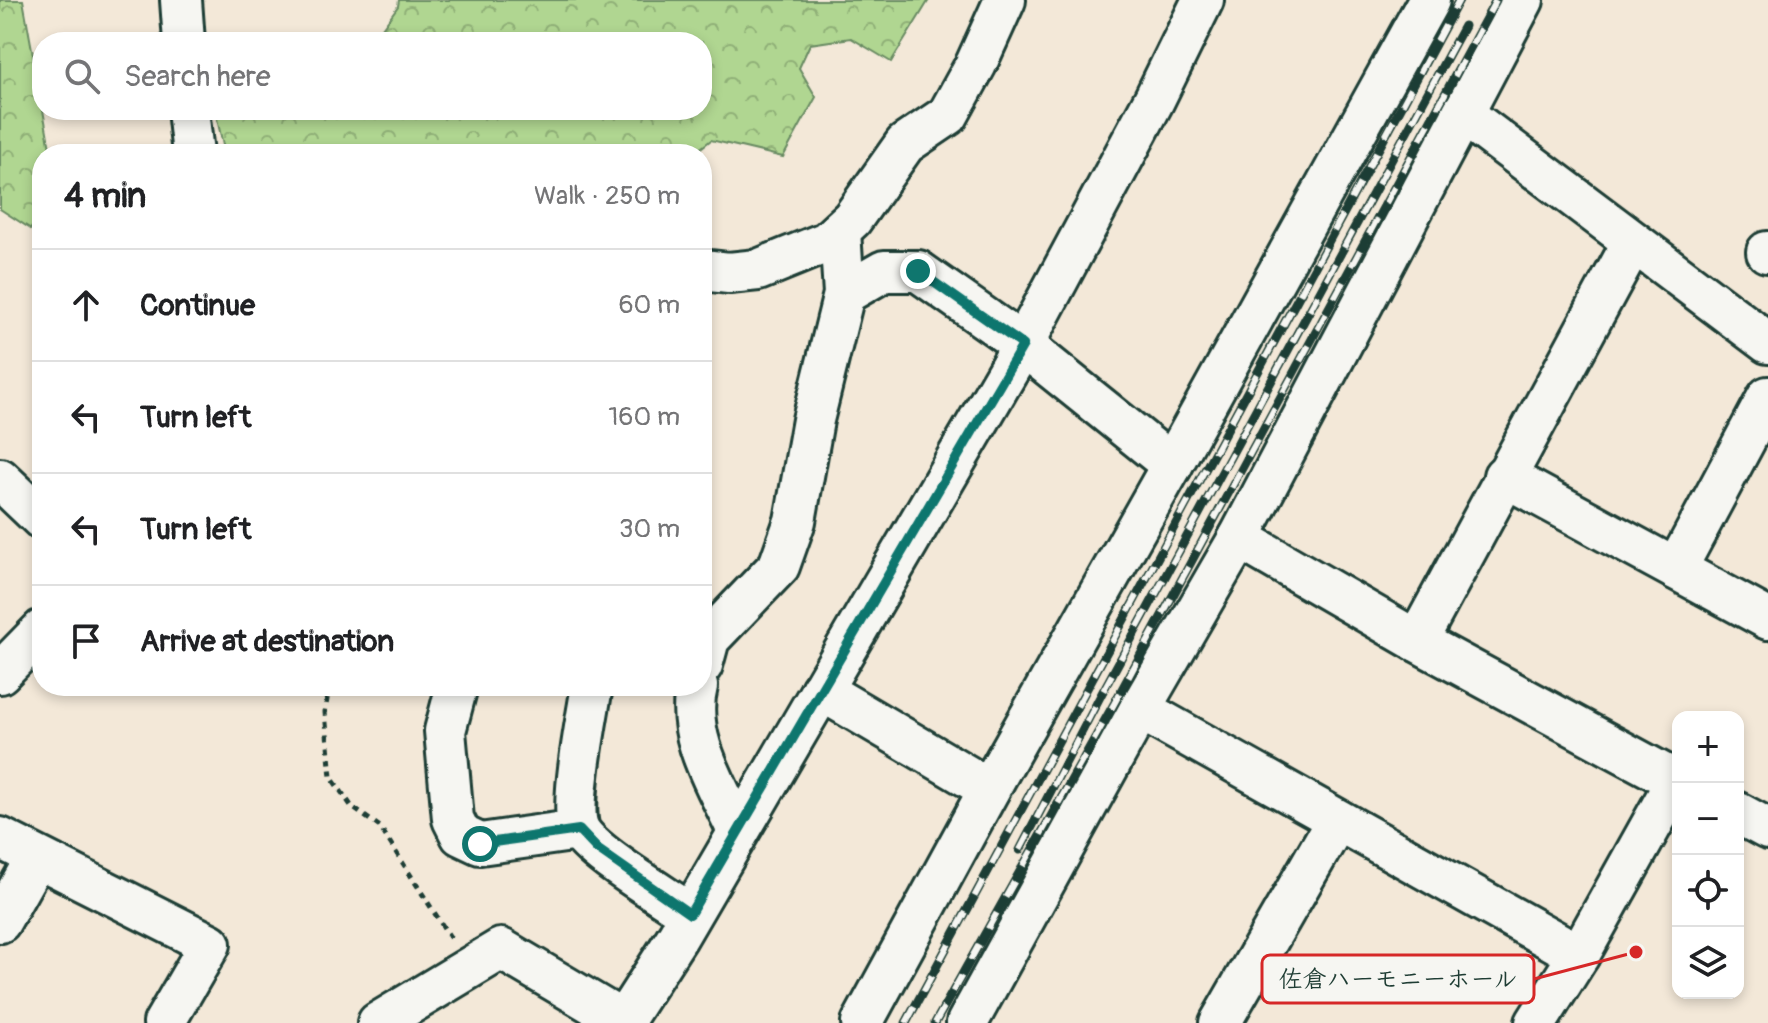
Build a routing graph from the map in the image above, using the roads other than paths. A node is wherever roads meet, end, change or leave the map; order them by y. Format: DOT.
graph roads {
  1 [pos="181,0"];
  2 [pos="1005,0"];
  3 [pos="1203,0"];
  4 [pos="1429,0"];
  5 [pos="1523,0"];
  6 [pos="183,32"];
  7 [pos="1462,113"];
  8 [pos="189,120"];
  9 [pos="192,144"];
  10 [pos="840,231"];
  11 [pos="1633,242"];
  12 [pos="712,271"];
  13 [pos="844,294"];
  14 [pos="1768,343"];
  15 [pos="1023,345"];
  16 [pos="1768,397"];
  17 [pos="1172,465"];
  18 [pos="1504,476"];
  19 [pos="0,479"];
  20 [pos="32,509"];
  21 [pos="1239,538"];
  22 [pos="1676,569"];
  23 [pos="1768,619"];
  24 [pos="712,636"];
  25 [pos="32,640"];
  26 [pos="1417,641"];
  27 [pos="0,673"];
  28 [pos="821,690"];
  29 [pos="454,696"];
  30 [pos="591,696"];
  31 [pos="694,696"];
  32 [pos="1140,709"];
  33 [pos="1672,778"];
  34 [pos="1676,783"];
  35 [pos="989,789"];
  36 [pos="1744,816"];
  37 [pos="1337,820"];
  38 [pos="1768,829"];
  39 [pos="579,830"];
  40 [pos="738,831"];
  41 [pos="0,838"];
  42 [pos="36,858"];
  43 [pos="690,914"];
  44 [pos="0,922"];
  45 [pos="1579,955"];
  46 [pos="623,1022"];
  47 [pos="164,1023"];
  48 [pos="378,1023"];
  49 [pos="862,1023"];
  50 [pos="967,1023"];
  51 [pos="1220,1023"];
  52 [pos="1536,1023"];
  1 -- 6 [label="street"];
  2 -- 10 [label="street"];
  3 -- 15 [label="street"];
  4 -- 17 [label="street"];
  5 -- 7 [label="street"];
  7 -- 11 [label="street"];
  7 -- 21 [label="street"];
  8 -- 9 [label="street"];
  10 -- 12 [label="street"];
  10 -- 13 [label="street"];
  11 -- 14 [label="street"];
  11 -- 18 [label="street"];
  13 -- 15 [label="street"];
  13 -- 24 [label="street"];
  15 -- 17 [label="street"];
  15 -- 28 [label="street"];
  16 -- 22 [label="street"];
  17 -- 35 [label="street"];
  18 -- 22 [label="street"];
  18 -- 26 [label="street"];
  19 -- 20 [label="street"];
  21 -- 26 [label="street"];
  21 -- 32 [label="street"];
  22 -- 23 [label="street"];
  25 -- 27 [label="street"];
  26 -- 33 [label="street"];
  28 -- 35 [label="street"];
  28 -- 40 [label="street"];
  29 -- 39 [label="street"];
  30 -- 39 [label="street"];
  31 -- 40 [label="street"];
  32 -- 37 [label="street"];
  32 -- 50 [label="street"];
  34 -- 45 [label="street"];
  35 -- 49 [label="street"];
  36 -- 38 [label="street"];
  37 -- 45 [label="street"];
  37 -- 51 [label="street"];
  39 -- 43 [label="street"];
  40 -- 43 [label="street"];
  41 -- 42 [label="street"];
  42 -- 44 [label="street"];
  42 -- 47 [label="street"];
  43 -- 46 [label="street"];
  45 -- 52 [label="street"];
  46 -- 48 [label="street"];
}
